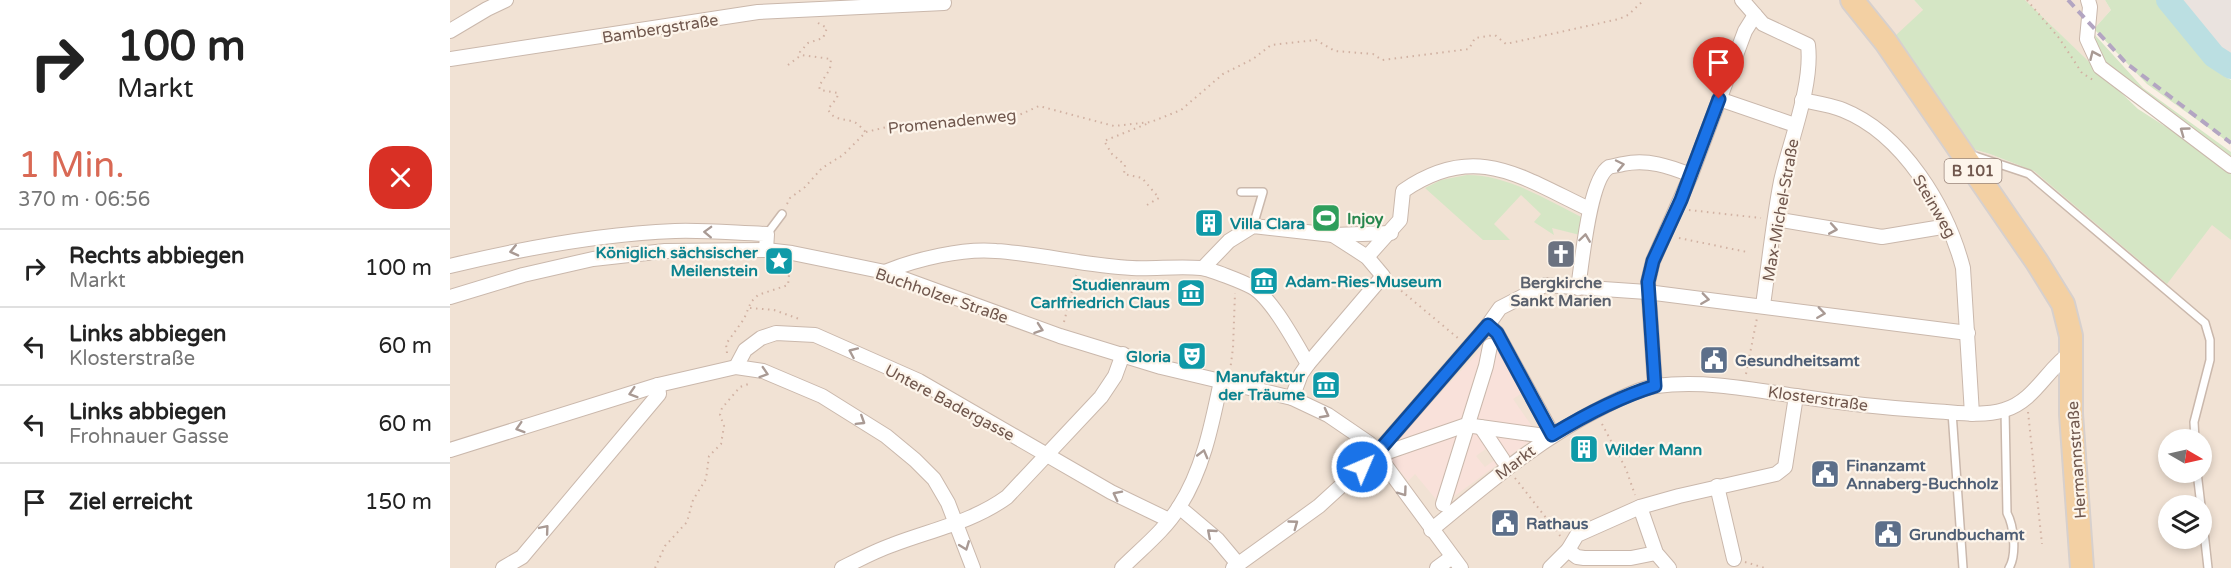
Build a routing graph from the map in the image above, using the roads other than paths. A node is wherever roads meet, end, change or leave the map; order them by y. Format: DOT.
graph roads {
  1 [pos="506,0"];
  2 [pos="1742,0"];
  3 [pos="1852,0"];
  4 [pos="2088,0"];
  5 [pos="944,3"];
  6 [pos="1759,19"];
  7 [pos="450,31"];
  8 [pos="450,59"];
  9 [pos="1719,99"];
  10 [pos="1802,100"];
  11 [pos="1796,125"];
  12 [pos="1965,159"];
  13 [pos="2231,166"];
  14 [pos="1691,175"];
  15 [pos="1241,192"];
  16 [pos="1589,209"];
  17 [pos="782,214"];
  18 [pos="1776,219"];
  19 [pos="1253,226"];
  20 [pos="1948,226"];
  21 [pos="1391,233"];
  22 [pos="767,234"];
  23 [pos="1333,235"];
  24 [pos="766,250"];
  25 [pos="1367,257"];
  26 [pos="450,266"];
  27 [pos="1203,268"];
  28 [pos="885,272"];
  29 [pos="1578,288"];
  30 [pos="1647,292"];
  31 [pos="450,297"];
  32 [pos="1763,305"];
  33 [pos="1488,325"];
  34 [pos="1968,333"];
  35 [pos="1490,346"];
  36 [pos="1473,350"];
  37 [pos="2072,352"];
  38 [pos="1123,354"];
  39 [pos="731,363"];
  40 [pos="1308,364"];
  41 [pos="1486,366"];
  42 [pos="1225,382"];
  43 [pos="658,385"];
  44 [pos="1655,386"];
  45 [pos="1796,396"];
  46 [pos="1292,398"];
  47 [pos="2005,410"];
  48 [pos="1952,412"];
  49 [pos="1972,414"];
  50 [pos="1466,425"];
  51 [pos="1481,427"];
  52 [pos="2194,429"];
  53 [pos="1538,435"];
  54 [pos="1552,435"];
  55 [pos="450,450"];
  56 [pos="1380,454"];
  57 [pos="1048,455"];
  58 [pos="1505,464"];
  59 [pos="1717,486"];
  60 [pos="1443,504"];
  61 [pos="1179,507"];
  62 [pos="1640,507"];
  63 [pos="1169,520"];
  64 [pos="956,524"];
  65 [pos="1431,530"];
  66 [pos="2206,549"];
  67 [pos="1568,550"];
  68 [pos="1656,553"];
  69 [pos="1452,557"];
  70 [pos="1734,559"];
  71 [pos="1243,565"];
  72 [pos="503,568"];
  73 [pos="842,568"];
  74 [pos="974,568"];
  75 [pos="1122,568"];
  76 [pos="1437,568"];
  77 [pos="1461,568"];
  78 [pos="1550,568"];
  79 [pos="1669,568"];
  80 [pos="1963,568"];
  81 [pos="2009,568"];
  82 [pos="2082,568"];
  83 [pos="2208,568"];
  1 -- 7 [label="street"];
  2 -- 6 [label="street"];
  3 -- 12 [label="main road, B 101"];
  13 -- 4 [label="street, one-way"];
  5 -- 8 [label="street, Bambergstraße"];
  6 -- 9 [label="street"];
  6 -- 10 [label="street, Max-Michel-Straße"];
  9 -- 11 [label="street"];
  9 -- 14 [label="street"];
  10 -- 11 [label="street, Max-Michel-Straße"];
  10 -- 20 [label="street, Steinweg"];
  11 -- 18 [label="street, Max-Michel-Straße"];
  12 -- 37 [label="main road, B 101"];
  12 -- 52 [label="lane"];
  16 -- 14 [label="street, one-way"];
  14 -- 30 [label="street"];
  15 -- 19 [label="lane"];
  16 -- 21 [label="street"];
  29 -- 16 [label="street, one-way"];
  17 -- 22 [label="lane"];
  18 -- 20 [label="street, one-way"];
  18 -- 32 [label="street, Max-Michel-Straße"];
  19 -- 23 [label="street"];
  19 -- 27 [label="street"];
  20 -- 34 [label="street, Steinweg"];
  21 -- 23 [label="street"];
  21 -- 25 [label="street"];
  22 -- 24 [label="street"];
  22 -- 26 [label="street, one-way"];
  23 -- 25 [label="street"];
  24 -- 28 [label="street, Buchholzer Straße"];
  24 -- 31 [label="street, Buchholzer Straße"];
  25 -- 40 [label="street"];
  27 -- 28 [label="street"];
  27 -- 40 [label="street"];
  28 -- 38 [label="street, Buchholzer Straße, one-way"];
  29 -- 30 [label="street"];
  29 -- 33 [label="street"];
  30 -- 32 [label="street, one-way"];
  30 -- 44 [label="street"];
  32 -- 34 [label="street, one-way"];
  33 -- 36 [label="street"];
  33 -- 54 [label="street, Markt"];
  34 -- 49 [label="street, Steinweg"];
  35 -- 41 [label="street"];
  36 -- 41 [label="street"];
  36 -- 56 [label="street"];
  37 -- 47 [label="street, Klosterstraße"];
  37 -- 82 [label="main road, Hermannstraße / B 101"];
  38 -- 42 [label="street, Buchholzer Straße"];
  38 -- 57 [label="street"];
  39 -- 43 [label="street"];
  57 -- 39 [label="street, Untere Badergasse, one-way"];
  39 -- 64 [label="street, one-way"];
  40 -- 46 [label="street"];
  41 -- 50 [label="street"];
  42 -- 46 [label="street, Buchholzer Straße"];
  61 -- 42 [label="street, one-way"];
  43 -- 55 [label="street, one-way"];
  72 -- 43 [label="street, one-way"];
  44 -- 45 [label="street, Klosterstraße"];
  44 -- 54 [label="street, Klosterstraße"];
  45 -- 48 [label="street, Klosterstraße"];
  45 -- 59 [label="street"];
  46 -- 56 [label="street, Buchholzer Straße, one-way"];
  47 -- 49 [label="street, Klosterstraße"];
  47 -- 81 [label="lane"];
  48 -- 49 [label="street, Klosterstraße"];
  48 -- 80 [label="lane"];
  50 -- 51 [label="street, Markt"];
  50 -- 56 [label="street, Markt"];
  50 -- 60 [label="street"];
  51 -- 53 [label="street, Markt"];
  51 -- 58 [label="street, Markt"];
  54 -- 58 [label="street, Markt"];
  56 -- 65 [label="street, one-way"];
  71 -- 56 [label="street, one-way"];
  63 -- 57 [label="street, Untere Badergasse, one-way"];
  57 -- 64 [label="street"];
  58 -- 65 [label="street, Markt"];
  59 -- 62 [label="street"];
  59 -- 70 [label="street"];
  61 -- 63 [label="street"];
  71 -- 61 [label="street, one-way"];
  62 -- 67 [label="street"];
  62 -- 68 [label="street"];
  63 -- 75 [label="street"];
  64 -- 73 [label="street"];
  64 -- 74 [label="street, one-way"];
  65 -- 69 [label="street"];
  66 -- 83 [label="lane"];
  67 -- 68 [label="street"];
  67 -- 78 [label="street"];
  68 -- 79 [label="street"];
  69 -- 76 [label="street"];
  69 -- 77 [label="street"];
}
